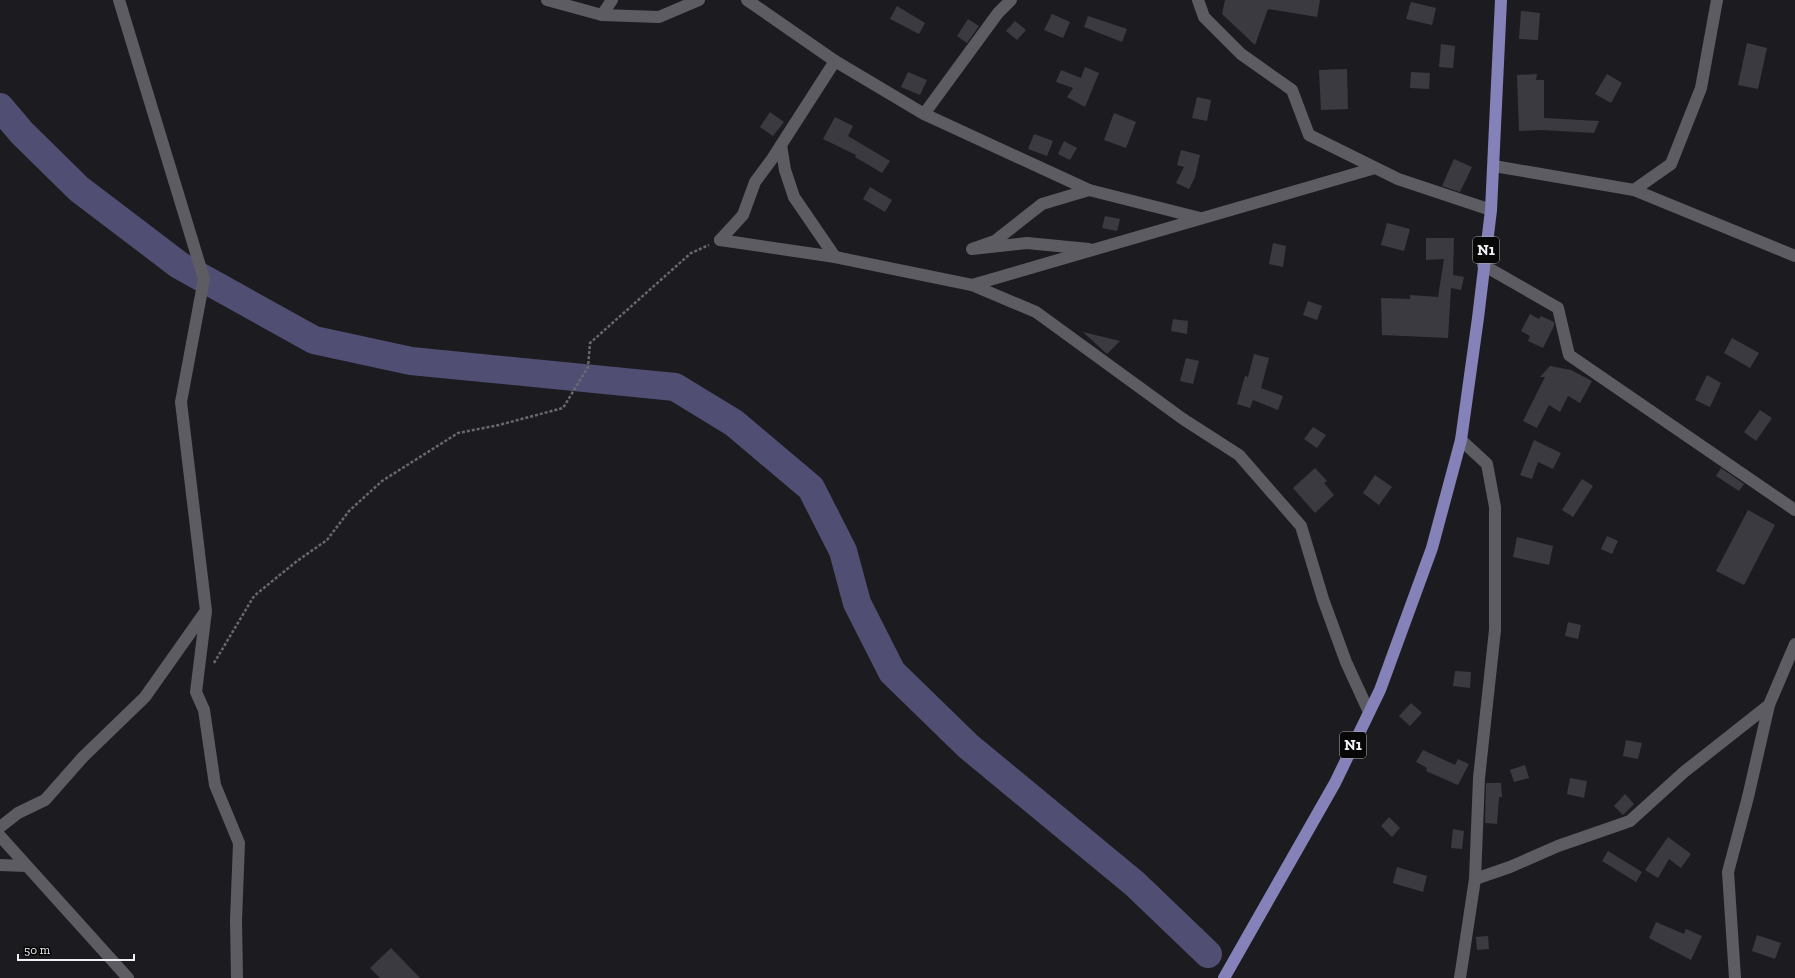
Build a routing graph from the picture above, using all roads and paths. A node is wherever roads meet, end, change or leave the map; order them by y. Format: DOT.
graph roads {
  1 [pos="119,0"];
  2 [pos="547,0"];
  3 [pos="612,0"];
  4 [pos="699,0"];
  5 [pos="746,0"];
  6 [pos="1011,0"];
  7 [pos="1198,0"];
  8 [pos="1501,0"];
  9 [pos="1717,0"];
  10 [pos="602,15"];
  11 [pos="835,61"];
  12 [pos="924,114"];
  13 [pos="781,145"];
  14 [pos="1494,166"];
  15 [pos="1376,168"];
  16 [pos="1090,190"];
  17 [pos="1634,190"];
  18 [pos="1491,210"];
  19 [pos="1201,219"];
  20 [pos="720,240"];
  21 [pos="1096,250"];
  22 [pos="1795,256"];
  23 [pos="834,257"];
  24 [pos="1484,265"];
  25 [pos="972,286"];
  26 [pos="1461,440"];
  27 [pos="1795,510"];
  28 [pos="206,611"];
  29 [pos="1795,644"];
  30 [pos="212,667"];
  31 [pos="1769,705"];
  32 [pos="1369,712"];
  33 [pos="0,827"];
  34 [pos="0,836"];
  35 [pos="0,864"];
  36 [pos="26,866"];
  37 [pos="1475,879"];
  38 [pos="128,978"];
  39 [pos="237,978"];
  40 [pos="1224,978"];
  41 [pos="1460,978"];
  42 [pos="1735,978"];
  1 -- 28 [label="street"];
  2 -- 10 [label="street"];
  3 -- 10 [label="street"];
  4 -- 10 [label="street"];
  5 -- 11 [label="street"];
  6 -- 12 [label="street"];
  7 -- 15 [label="street"];
  8 -- 14 [label="main road, N1"];
  9 -- 17 [label="street"];
  11 -- 12 [label="street"];
  11 -- 13 [label="street"];
  12 -- 16 [label="street"];
  13 -- 20 [label="street"];
  13 -- 23 [label="street"];
  14 -- 17 [label="street"];
  14 -- 18 [label="main road, N1"];
  15 -- 18 [label="street"];
  15 -- 19 [label="street"];
  16 -- 19 [label="street"];
  16 -- 21 [label="street"];
  17 -- 22 [label="street"];
  18 -- 24 [label="main road, N1"];
  19 -- 21 [label="street"];
  20 -- 23 [label="street"];
  20 -- 30 [label="path"];
  21 -- 25 [label="street"];
  23 -- 25 [label="street"];
  24 -- 26 [label="main road, N1"];
  24 -- 27 [label="street"];
  25 -- 32 [label="street"];
  26 -- 32 [label="main road, N1"];
  26 -- 37 [label="street"];
  28 -- 33 [label="street"];
  28 -- 39 [label="street"];
  29 -- 31 [label="street"];
  31 -- 37 [label="street"];
  31 -- 42 [label="street"];
  32 -- 40 [label="main road, N1"];
  34 -- 36 [label="street"];
  35 -- 36 [label="street"];
  36 -- 38 [label="street"];
  37 -- 41 [label="street"];
}
